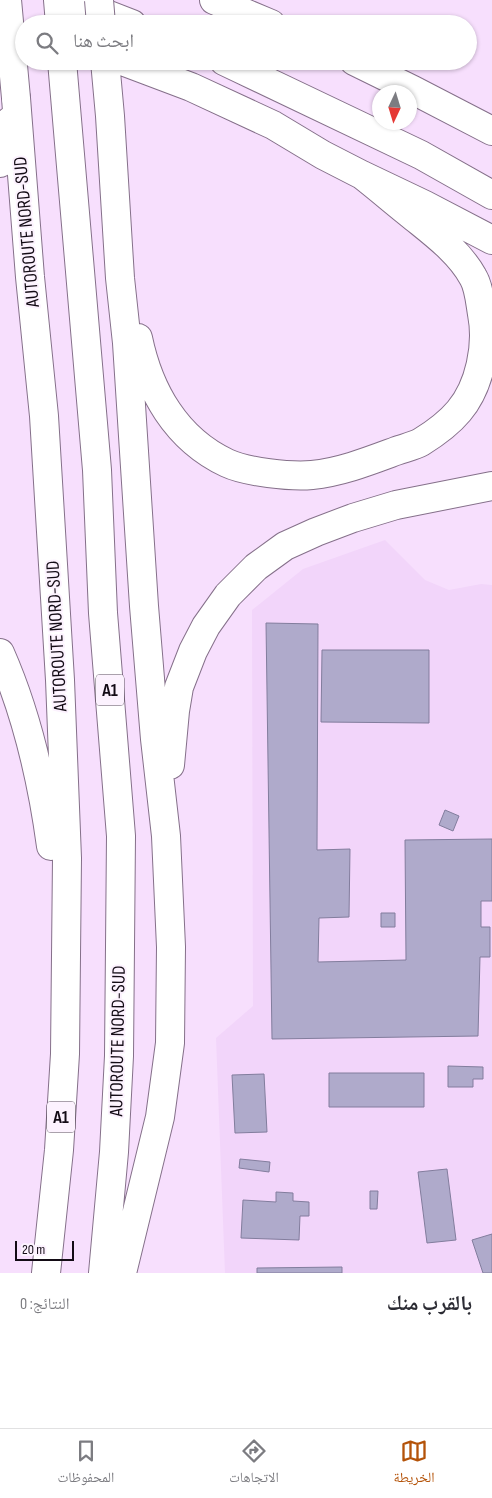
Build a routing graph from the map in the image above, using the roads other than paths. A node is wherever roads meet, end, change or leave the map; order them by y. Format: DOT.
graph roads {
  1 [pos="6,0"];
  2 [pos="58,0"];
  3 [pos="70,0"];
  4 [pos="99,0"];
  5 [pos="214,0"];
  6 [pos="59,15"];
  7 [pos="100,15"];
  8 [pos="109,15"];
  9 [pos="250,15"];
  10 [pos="0,16"];
  11 [pos="15,22"];
  12 [pos="63,70"];
  13 [pos="106,70"];
  14 [pos="147,70"];
  15 [pos="243,70"];
  16 [pos="372,70"];
  17 [pos="16,98"];
  18 [pos="492,131"];
  19 [pos="0,163"];
  20 [pos="362,175"];
  21 [pos="492,195"];
  22 [pos="116,202"];
  23 [pos="492,240"];
  24 [pos="492,486"];
  25 [pos="0,653"];
  26 [pos="166,836"];
  27 [pos="67,961"];
  28 [pos="46,1273"];
  29 [pos="103,1273"];
  30 [pos="122,1273"];
  1 -- 17 [label="highway, AUTOROUTE NORD-SUD / A1, bridge"];
  2 -- 6 [label="highway"];
  3 -- 8 [label="highway"];
  4 -- 7 [label="highway, bridge"];
  5 -- 9 [label="highway"];
  10 -- 11 [label="highway"];
  12 -- 29 [label="highway, AUTOROUTE NORD-SUD / A1"];
  13 -- 22 [label="highway"];
  14 -- 20 [label="highway"];
  15 -- 21 [label="highway"];
  16 -- 18 [label="highway"];
  17 -- 19 [label="highway"];
  17 -- 27 [label="highway, AUTOROUTE NORD-SUD / A1"];
  20 -- 22 [label="highway"];
  20 -- 23 [label="highway"];
  22 -- 26 [label="highway"];
  24 -- 26 [label="highway"];
  25 -- 27 [label="highway"];
  26 -- 30 [label="highway"];
  27 -- 28 [label="highway, AUTOROUTE NORD-SUD / A1"];
}
